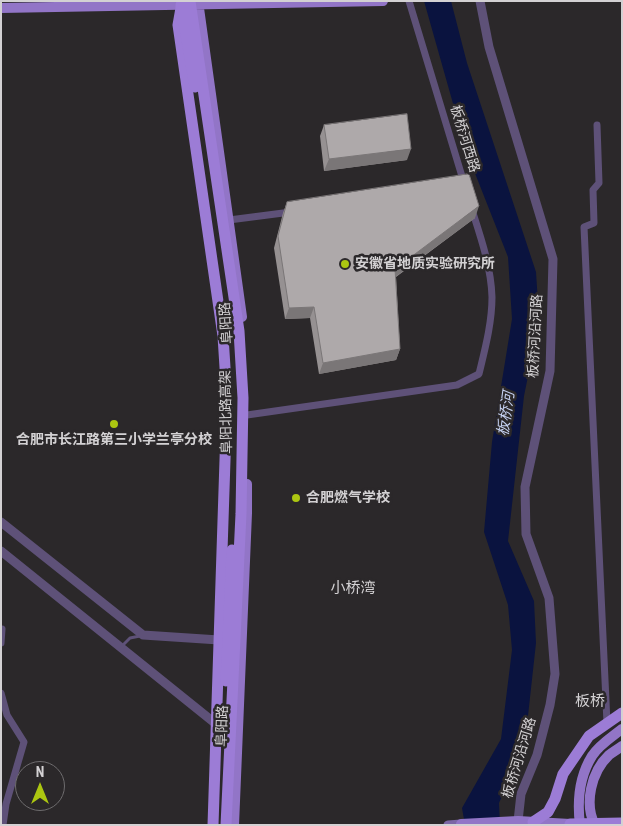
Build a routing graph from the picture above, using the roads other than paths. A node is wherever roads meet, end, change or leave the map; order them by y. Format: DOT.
graph roads {
  1 [pos="383,1"];
  2 [pos="409,1"];
  3 [pos="480,1"];
  4 [pos="190,3"];
  5 [pos="1,8"];
  6 [pos="597,125"];
  7 [pos="465,186"];
  8 [pos="455,187"];
  9 [pos="468,194"];
  10 [pos="470,202"];
  11 [pos="302,210"];
  12 [pos="229,220"];
  13 [pos="247,414"];
  14 [pos="2,524"];
  15 [pos="1,551"];
  16 [pos="2,629"];
  17 [pos="143,635"];
  18 [pos="219,640"];
  19 [pos="1,643"];
  20 [pos="121,647"];
  21 [pos="1,693"];
  22 [pos="622,713"];
  23 [pos="606,723"];
  24 [pos="216,724"];
  25 [pos="622,730"];
  26 [pos="622,746"];
  27 [pos="518,822"];
  28 [pos="533,822"];
  29 [pos="622,823"];
  30 [pos="461,824"];
  31 [pos="570,824"];
  32 [pos="3,825"];
  33 [pos="213,825"];
  34 [pos="219,825"];
  35 [pos="226,825"];
  36 [pos="234,825"];
  37 [pos="448,825"];
  38 [pos="563,825"];
  39 [pos="580,825"];
  40 [pos="595,825"];
  1 -- 4 [label="main road"];
  2 -- 7 [label="street, 板桥河西路"];
  3 -- 27 [label="street, 板桥河沿河路"];
  4 -- 5 [label="main road"];
  4 -- 12 [label="main road, 阜阳路"];
  4 -- 18 [label="highway"];
  4 -- 34 [label="highway, 阜阳北路高架, bridge"];
  4 -- 35 [label="highway, 阜阳北路高架, bridge"];
  6 -- 23 [label="street"];
  7 -- 8 [label="street"];
  7 -- 9 [label="street, 板桥河西路"];
  10 -- 13 [label="street"];
  11 -- 12 [label="street"];
  12 -- 13 [label="main road, 阜阳路"];
  13 -- 36 [label="main road, 阜阳路"];
  14 -- 17 [label="street"];
  15 -- 20 [label="street"];
  16 -- 19 [label="street"];
  17 -- 18 [label="street"];
  17 -- 20 [label="lane"];
  18 -- 24 [label="highway"];
  20 -- 24 [label="street"];
  21 -- 32 [label="street"];
  22 -- 23 [label="highway"];
  23 -- 28 [label="highway"];
  24 -- 33 [label="highway"];
  25 -- 39 [label="main road"];
  26 -- 40 [label="main road"];
  27 -- 28 [label="main road"];
  27 -- 30 [label="main road"];
  28 -- 31 [label="main road"];
  29 -- 31 [label="highway, bridge"];
  30 -- 37 [label="main road"];
  31 -- 38 [label="highway"];
}
